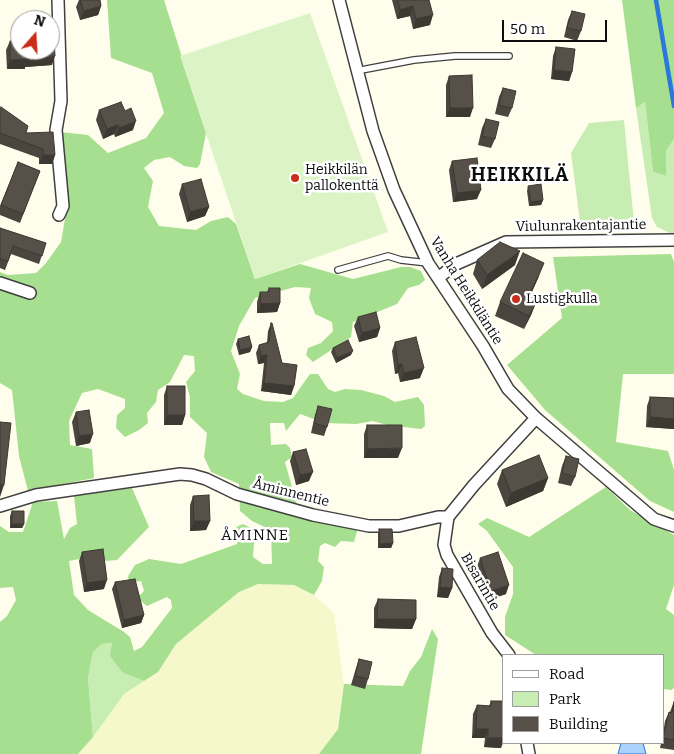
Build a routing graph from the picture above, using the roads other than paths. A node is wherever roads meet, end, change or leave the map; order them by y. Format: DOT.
graph roads {
  1 [pos="58,0"];
  2 [pos="339,0"];
  3 [pos="509,56"];
  4 [pos="356,71"];
  5 [pos="59,216"];
  6 [pos="674,240"];
  7 [pos="428,263"];
  8 [pos="338,270"];
  9 [pos="438,278"];
  10 [pos="0,284"];
  11 [pos="30,293"];
  12 [pos="536,418"];
  13 [pos="0,506"];
  14 [pos="448,517"];
  15 [pos="674,526"];
  16 [pos="508,654"];
  1 -- 5 [label="street"];
  2 -- 4 [label="street, Vanha Heikkiläntie"];
  3 -- 4 [label="lane"];
  4 -- 7 [label="street, Vanha Heikkiläntie"];
  6 -- 9 [label="street, Viulunrakentajantie"];
  7 -- 8 [label="lane"];
  7 -- 9 [label="street, Vanha Heikkiläntie"];
  9 -- 12 [label="street, Vanha Heikkiläntie"];
  10 -- 11 [label="street"];
  12 -- 14 [label="street"];
  12 -- 15 [label="street, Vanha Heikkiläntie"];
  13 -- 14 [label="street, Åminnentie"];
  14 -- 16 [label="street, Bisarintie"];
}
